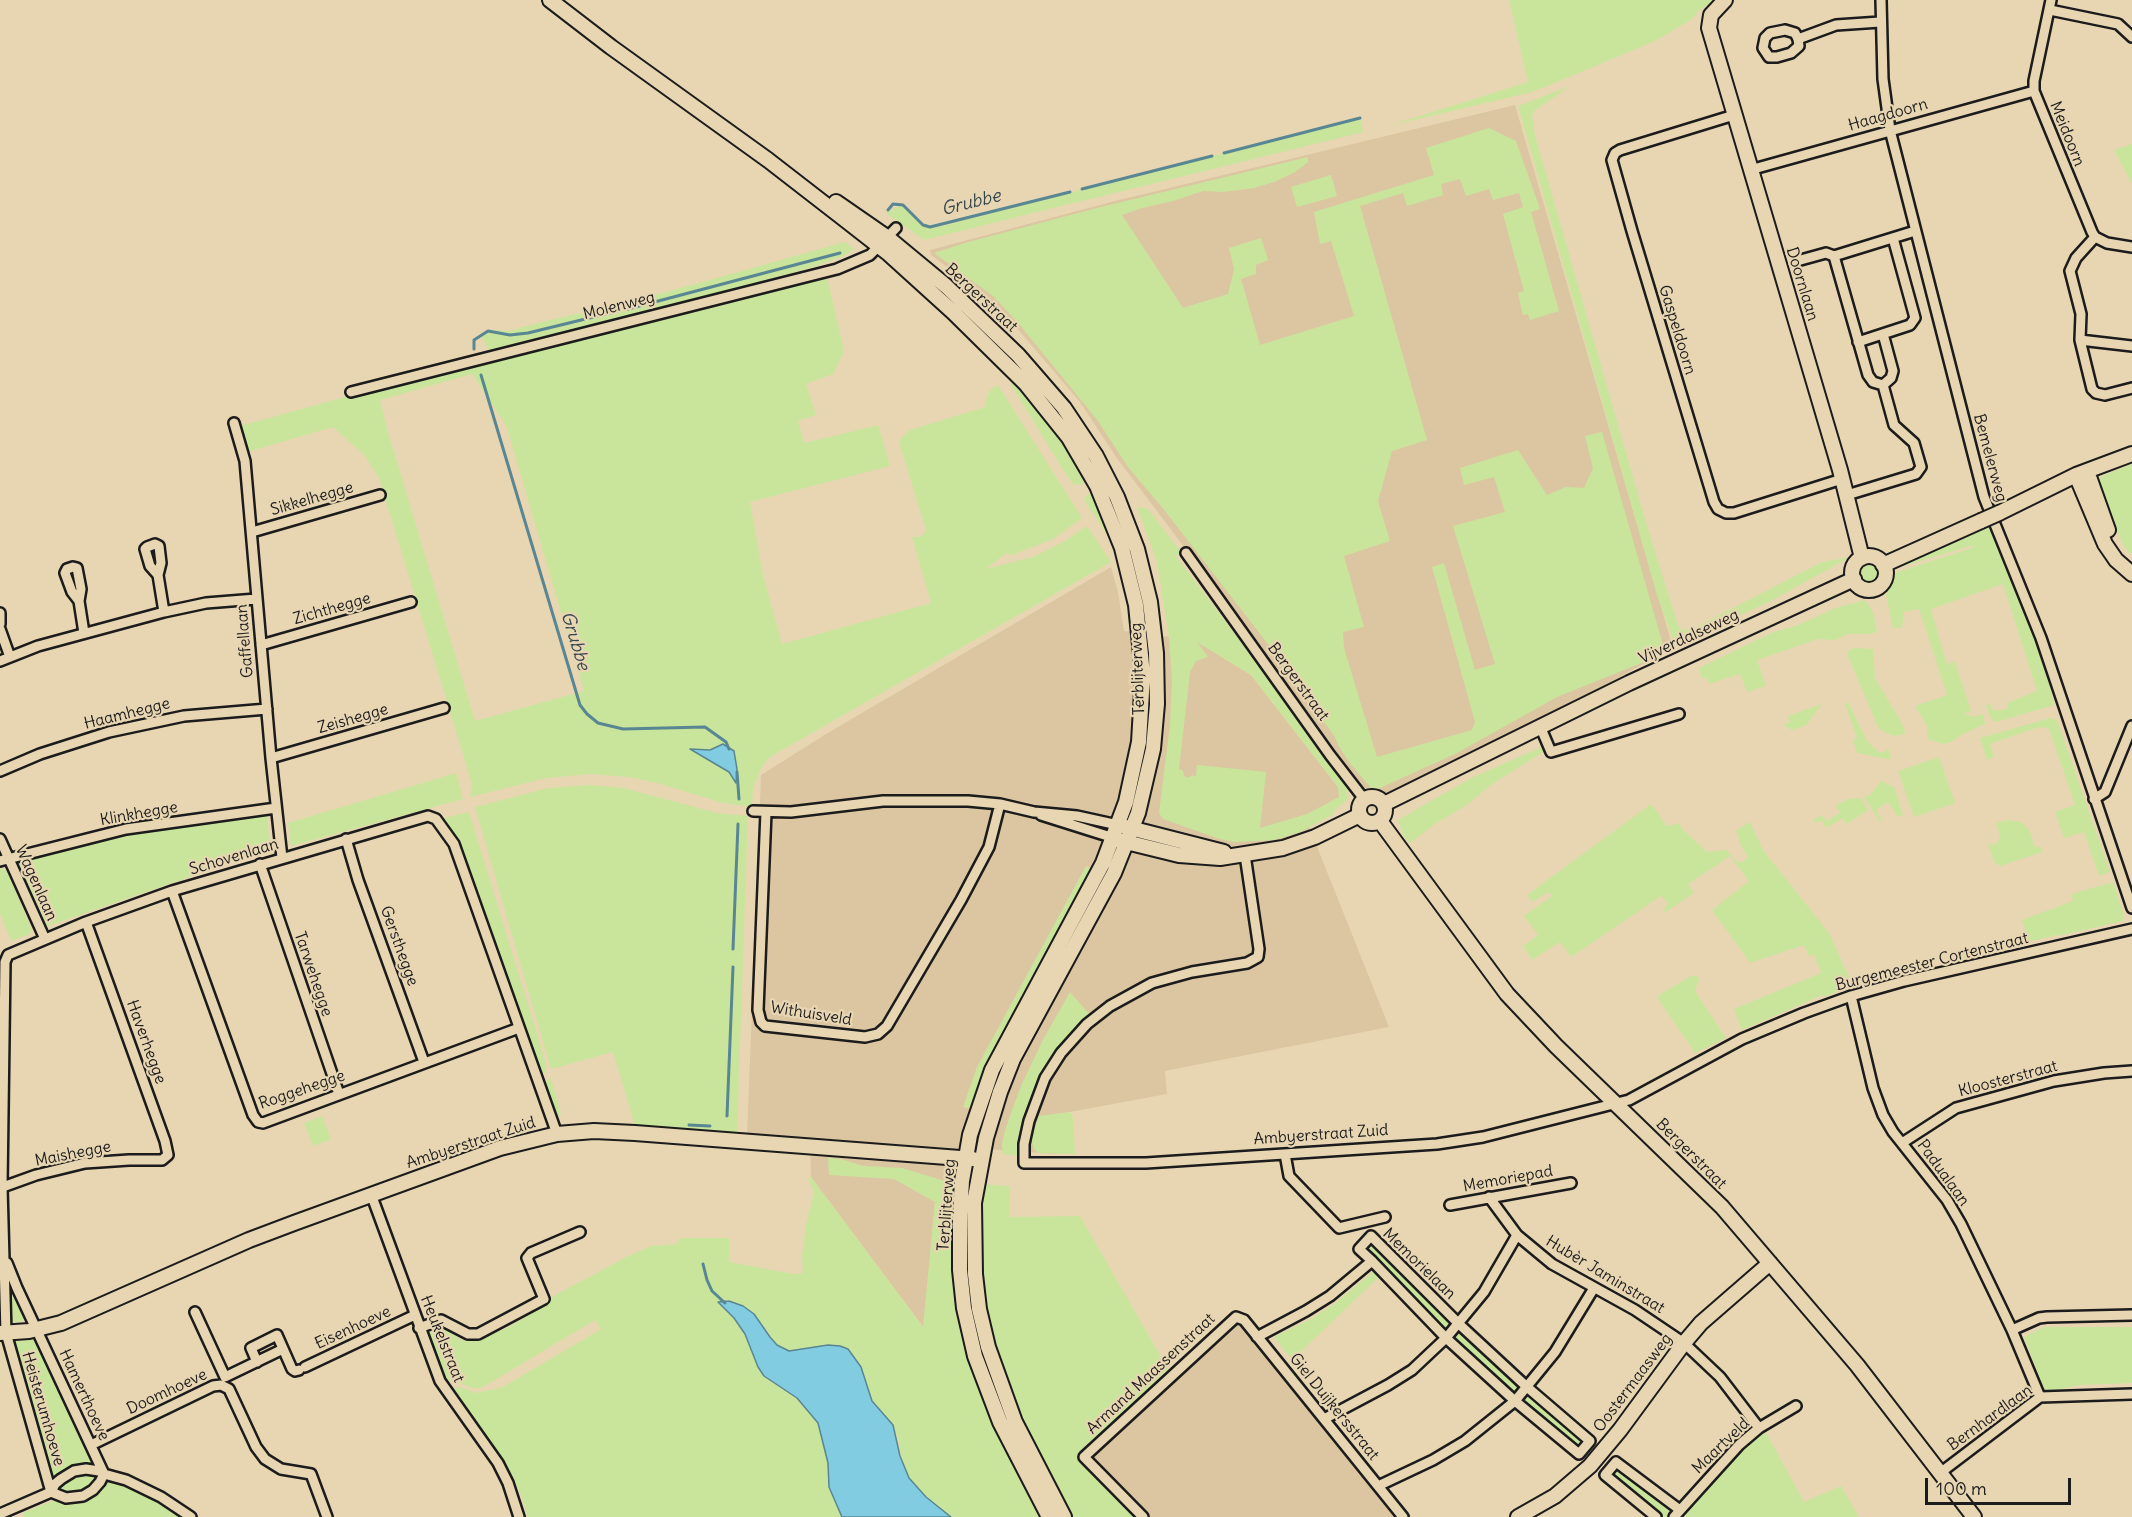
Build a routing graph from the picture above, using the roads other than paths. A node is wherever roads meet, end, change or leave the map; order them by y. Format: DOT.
graph roads {
  1 [pos="550,0"];
  2 [pos="1725,0"];
  3 [pos="1881,0"];
  4 [pos="2050,5"];
  5 [pos="1880,22"];
  6 [pos="2132,37"];
  7 [pos="1798,39"];
  8 [pos="2034,91"];
  9 [pos="1734,115"];
  10 [pos="1890,130"];
  11 [pos="1750,170"];
  12 [pos="1915,231"];
  13 [pos="2095,237"];
  14 [pos="888,238"];
  15 [pos="1893,238"];
  16 [pos="2132,247"];
  17 [pos="1834,256"];
  18 [pos="1797,261"];
  19 [pos="1883,334"];
  20 [pos="2080,340"];
  21 [pos="1858,342"];
  22 [pos="2132,346"];
  23 [pos="1883,385"];
  24 [pos="2132,388"];
  25 [pos="351,392"];
  26 [pos="234,423"];
  27 [pos="2132,454"];
  28 [pos="2082,473"];
  29 [pos="1842,479"];
  30 [pos="380,495"];
  31 [pos="1847,495"];
  32 [pos="1116,511"];
  33 [pos="252,532"];
  34 [pos="1186,553"];
  35 [pos="1862,558"];
  36 [pos="2132,563"];
  37 [pos="1883,565"];
  38 [pos="2132,574"];
  39 [pos="158,575"];
  40 [pos="1854,579"];
  41 [pos="256,599"];
  42 [pos="79,601"];
  43 [pos="411,602"];
  44 [pos="164,612"];
  45 [pos="0,613"];
  46 [pos="0,624"];
  47 [pos="0,629"];
  48 [pos="84,633"];
  49 [pos="261,645"];
  50 [pos="10,657"];
  51 [pos="0,662"];
  52 [pos="444,708"];
  53 [pos="267,709"];
  54 [pos="1679,714"];
  55 [pos="1540,726"];
  56 [pos="2132,726"];
  57 [pos="271,758"];
  58 [pos="0,771"];
  59 [pos="1364,799"];
  60 [pos="2094,799"];
  61 [pos="1000,804"];
  62 [pos="1384,804"];
  63 [pos="276,808"];
  64 [pos="753,811"];
  65 [pos="766,812"];
  66 [pos="1034,812"];
  67 [pos="1360,815"];
  68 [pos="1380,820"];
  69 [pos="1119,825"];
  70 [pos="1125,837"];
  71 [pos="0,839"];
  72 [pos="346,839"];
  73 [pos="1245,855"];
  74 [pos="282,858"];
  75 [pos="4,860"];
  76 [pos="260,864"];
  77 [pos="172,891"];
  78 [pos="2132,908"];
  79 [pos="86,922"];
  80 [pos="2132,929"];
  81 [pos="45,939"];
  82 [pos="1851,996"];
  83 [pos="519,1028"];
  84 [pos="424,1062"];
  85 [pos="2132,1071"];
  86 [pos="339,1094"];
  87 [pos="1616,1103"];
  88 [pos="557,1134"];
  89 [pos="1902,1143"];
  90 [pos="1285,1154"];
  91 [pos="965,1159"];
  92 [pos="981,1159"];
  93 [pos="151,1160"];
  94 [pos="1571,1183"];
  95 [pos="1,1187"];
  96 [pos="370,1194"];
  97 [pos="1489,1197"];
  98 [pos="1450,1205"];
  99 [pos="1385,1218"];
  100 [pos="580,1232"];
  101 [pos="1517,1235"];
  102 [pos="4,1254"];
  103 [pos="1372,1261"];
  104 [pos="1770,1263"];
  105 [pos="1594,1288"];
  106 [pos="195,1312"];
  107 [pos="415,1315"];
  108 [pos="2132,1316"];
  109 [pos="1240,1318"];
  110 [pos="1459,1324"];
  111 [pos="419,1328"];
  112 [pos="37,1330"];
  113 [pos="2012,1330"];
  114 [pos="3,1333"];
  115 [pos="1257,1337"];
  116 [pos="1446,1338"];
  117 [pos="1684,1343"];
  118 [pos="283,1349"];
  119 [pos="256,1362"];
  120 [pos="223,1381"];
  121 [pos="1527,1387"];
  122 [pos="2132,1394"];
  123 [pos="2040,1397"];
  124 [pos="1515,1401"];
  125 [pos="1796,1406"];
  126 [pos="1324,1419"];
  127 [pos="1759,1428"];
  128 [pos="91,1444"];
  129 [pos="1940,1473"];
  130 [pos="104,1474"];
  131 [pos="1378,1486"];
  132 [pos="51,1492"];
  133 [pos="1677,1513"];
  134 [pos="6,1514"];
  135 [pos="191,1517"];
  136 [pos="327,1517"];
  137 [pos="519,1517"];
  138 [pos="1049,1517"];
  139 [pos="1064,1517"];
  140 [pos="1143,1517"];
  141 [pos="1403,1517"];
  142 [pos="1518,1517"];
  143 [pos="1656,1517"];
  144 [pos="1974,1517"];
  1 -- 14 [label="main road, Bergerstraat"];
  2 -- 9 [label="main road, Doornlaan"];
  3 -- 5 [label="street, Bemelerweg"];
  4 -- 6 [label="street"];
  4 -- 8 [label="street, Meidoorn"];
  5 -- 7 [label="street"];
  5 -- 10 [label="street, Bemelerweg"];
  8 -- 10 [label="street, Haagdoorn"];
  8 -- 13 [label="street, Meidoorn"];
  9 -- 11 [label="main road, Doornlaan"];
  9 -- 29 [label="street, Gaspeldoorn"];
  10 -- 11 [label="street, Haagdoorn"];
  10 -- 12 [label="street, Bemelerweg"];
  11 -- 29 [label="main road, Doornlaan"];
  12 -- 15 [label="street"];
  12 -- 60 [label="street, Bemelerweg"];
  13 -- 16 [label="street"];
  13 -- 20 [label="street"];
  14 -- 25 [label="street, Molenweg"];
  14 -- 32 [label="main road, Bergerstraat"];
  15 -- 17 [label="street"];
  15 -- 19 [label="street"];
  17 -- 18 [label="street"];
  17 -- 21 [label="street"];
  19 -- 21 [label="street"];
  19 -- 23 [label="street"];
  20 -- 22 [label="street"];
  20 -- 24 [label="street"];
  21 -- 23 [label="street"];
  23 -- 31 [label="street"];
  26 -- 33 [label="street, Gaffellaan"];
  27 -- 28 [label="main road"];
  28 -- 36 [label="main road"];
  28 -- 37 [label="main road, bridge"];
  28 -- 38 [label="main road"];
  29 -- 31 [label="main road, Doornlaan"];
  30 -- 33 [label="street, Sikkelhegge"];
  31 -- 35 [label="main road, Doornlaan"];
  32 -- 69 [label="main road, Terblijterweg"];
  32 -- 70 [label="main road, Terblijterweg"];
  33 -- 41 [label="street, Gaffellaan"];
  34 -- 59 [label="street, Bergerstraat"];
  35 -- 37 [label="main road"];
  35 -- 40 [label="main road"];
  37 -- 40 [label="main road"];
  39 -- 44 [label="street"];
  40 -- 55 [label="main road, Vijverdalseweg"];
  41 -- 44 [label="street"];
  41 -- 49 [label="street, Gaffellaan"];
  42 -- 48 [label="street"];
  43 -- 49 [label="street, Zichthegge"];
  44 -- 48 [label="street"];
  45 -- 46 [label="street"];
  47 -- 50 [label="street"];
  48 -- 50 [label="street"];
  49 -- 53 [label="street, Gaffellaan"];
  50 -- 51 [label="street"];
  52 -- 57 [label="street, Zeishegge"];
  53 -- 57 [label="street, Gaffellaan"];
  53 -- 58 [label="street, Haamhegge"];
  54 -- 55 [label="street"];
  55 -- 62 [label="main road, Vijverdalseweg"];
  56 -- 60 [label="street"];
  57 -- 63 [label="street, Gaffellaan"];
  59 -- 62 [label="main road"];
  59 -- 67 [label="main road"];
  60 -- 78 [label="street, Bemelerweg"];
  61 -- 65 [label="street"];
  61 -- 65 [label="street, Withuisveld"];
  61 -- 66 [label="street"];
  62 -- 68 [label="main road"];
  63 -- 74 [label="street, Gaffellaan"];
  63 -- 75 [label="street, Klinkhegge"];
  64 -- 65 [label="street"];
  66 -- 69 [label="street"];
  66 -- 70 [label="street"];
  67 -- 68 [label="main road"];
  67 -- 73 [label="main road"];
  68 -- 87 [label="main road, Bergerstraat"];
  69 -- 70 [label="main road"];
  70 -- 73 [label="main road"];
  70 -- 91 [label="main road, Terblijterweg"];
  70 -- 92 [label="main road, Terblijterweg"];
  71 -- 75 [label="street, Wagenlaan"];
  72 -- 74 [label="street, Schovenlaan"];
  72 -- 83 [label="street, Schovenlaan"];
  72 -- 84 [label="street, Gersthegge"];
  73 -- 90 [label="street, Ambyerstraat Zuid"];
  74 -- 76 [label="street, Schovenlaan"];
  75 -- 81 [label="street, Wagenlaan"];
  76 -- 77 [label="street, Schovenlaan"];
  76 -- 86 [label="street, Tarwehegge"];
  77 -- 79 [label="street, Schovenlaan"];
  77 -- 86 [label="street, Roggehegge"];
  79 -- 81 [label="street, Schovenlaan"];
  79 -- 93 [label="street, Haverhegge"];
  80 -- 82 [label="street, Burgemeester Cortenstraat"];
  81 -- 95 [label="street, Schovenlaan"];
  82 -- 87 [label="street, Burgemeester Cortenstraat"];
  82 -- 89 [label="street, Padualaan"];
  83 -- 84 [label="street, Roggehegge"];
  83 -- 88 [label="street, Schovenlaan"];
  84 -- 86 [label="street, Roggehegge"];
  85 -- 89 [label="street, Kloosterstraat"];
  87 -- 90 [label="street, Ambyerstraat Zuid"];
  87 -- 104 [label="main road, Bergerstraat"];
  88 -- 91 [label="main road, Ambyerstraat Zuid"];
  88 -- 96 [label="main road, Ambyerstraat Zuid"];
  89 -- 113 [label="street, Padualaan"];
  90 -- 99 [label="street"];
  91 -- 92 [label="main road, Ambyerstraat Zuid"];
  91 -- 138 [label="main road, Terblijterweg"];
  92 -- 139 [label="main road, Terblijterweg"];
  93 -- 95 [label="street, Maishegge"];
  94 -- 97 [label="street, Memoriepad"];
  95 -- 102 [label="street, Schovenlaan"];
  96 -- 107 [label="street, Heukelstraat"];
  96 -- 112 [label="main road, Ambyerstraat Zuid"];
  97 -- 98 [label="street, Memoriepad"];
  97 -- 101 [label="street, Hubèr Jaminstraat"];
  100 -- 111 [label="street"];
  101 -- 105 [label="street, Hubèr Jaminstraat"];
  101 -- 110 [label="street"];
  102 -- 112 [label="street, Schovenlaan"];
  102 -- 114 [label="street, Schovenlaan"];
  103 -- 110 [label="street, Memorielaan"];
  103 -- 115 [label="street"];
  103 -- 116 [label="street, Memorielaan"];
  104 -- 117 [label="main road, Oostermaasweg"];
  104 -- 129 [label="main road, Bergerstraat"];
  105 -- 117 [label="street, Hubèr Jaminstraat"];
  105 -- 121 [label="street"];
  106 -- 120 [label="street"];
  107 -- 111 [label="street, Heukelstraat"];
  107 -- 118 [label="street, Eisenhoeve"];
  108 -- 113 [label="street"];
  109 -- 115 [label="street, Giel Duijkersstraat"];
  109 -- 140 [label="street, Armand Maassenstraat"];
  110 -- 116 [label="street"];
  110 -- 121 [label="street, Memorielaan"];
  111 -- 137 [label="street, Heukelstraat"];
  112 -- 114 [label="main road, Ambyerstraat Zuid"];
  112 -- 128 [label="street, Hamerthoeve"];
  113 -- 123 [label="street, Padualaan"];
  114 -- 132 [label="street, Heisterumhoeve"];
  115 -- 126 [label="street, Giel Duijkersstraat"];
  116 -- 124 [label="street, Memorielaan"];
  116 -- 126 [label="street"];
  117 -- 127 [label="street, Hubèr Jaminstraat"];
  117 -- 142 [label="main road, Oostermaasweg"];
  118 -- 119 [label="street"];
  118 -- 119 [label="street"];
  119 -- 120 [label="street"];
  120 -- 128 [label="street, Doomhoeve"];
  120 -- 136 [label="street, Doomhoeve"];
  121 -- 124 [label="street"];
  121 -- 124 [label="street, Memorielaan"];
  122 -- 123 [label="street, Bernhardlaan"];
  123 -- 129 [label="street, Bernhardlaan"];
  124 -- 131 [label="street"];
  125 -- 127 [label="street, Maartveld"];
  126 -- 131 [label="street, Giel Duijkersstraat"];
  127 -- 133 [label="street, Maartveld"];
  128 -- 130 [label="street, Hamerthoeve"];
  129 -- 144 [label="main road, Bergerstraat"];
  130 -- 132 [label="street"];
  130 -- 132 [label="street"];
  130 -- 135 [label="street"];
  131 -- 141 [label="street, Giel Duijkersstraat"];
  132 -- 134 [label="street"];
  133 -- 143 [label="street"];
}
